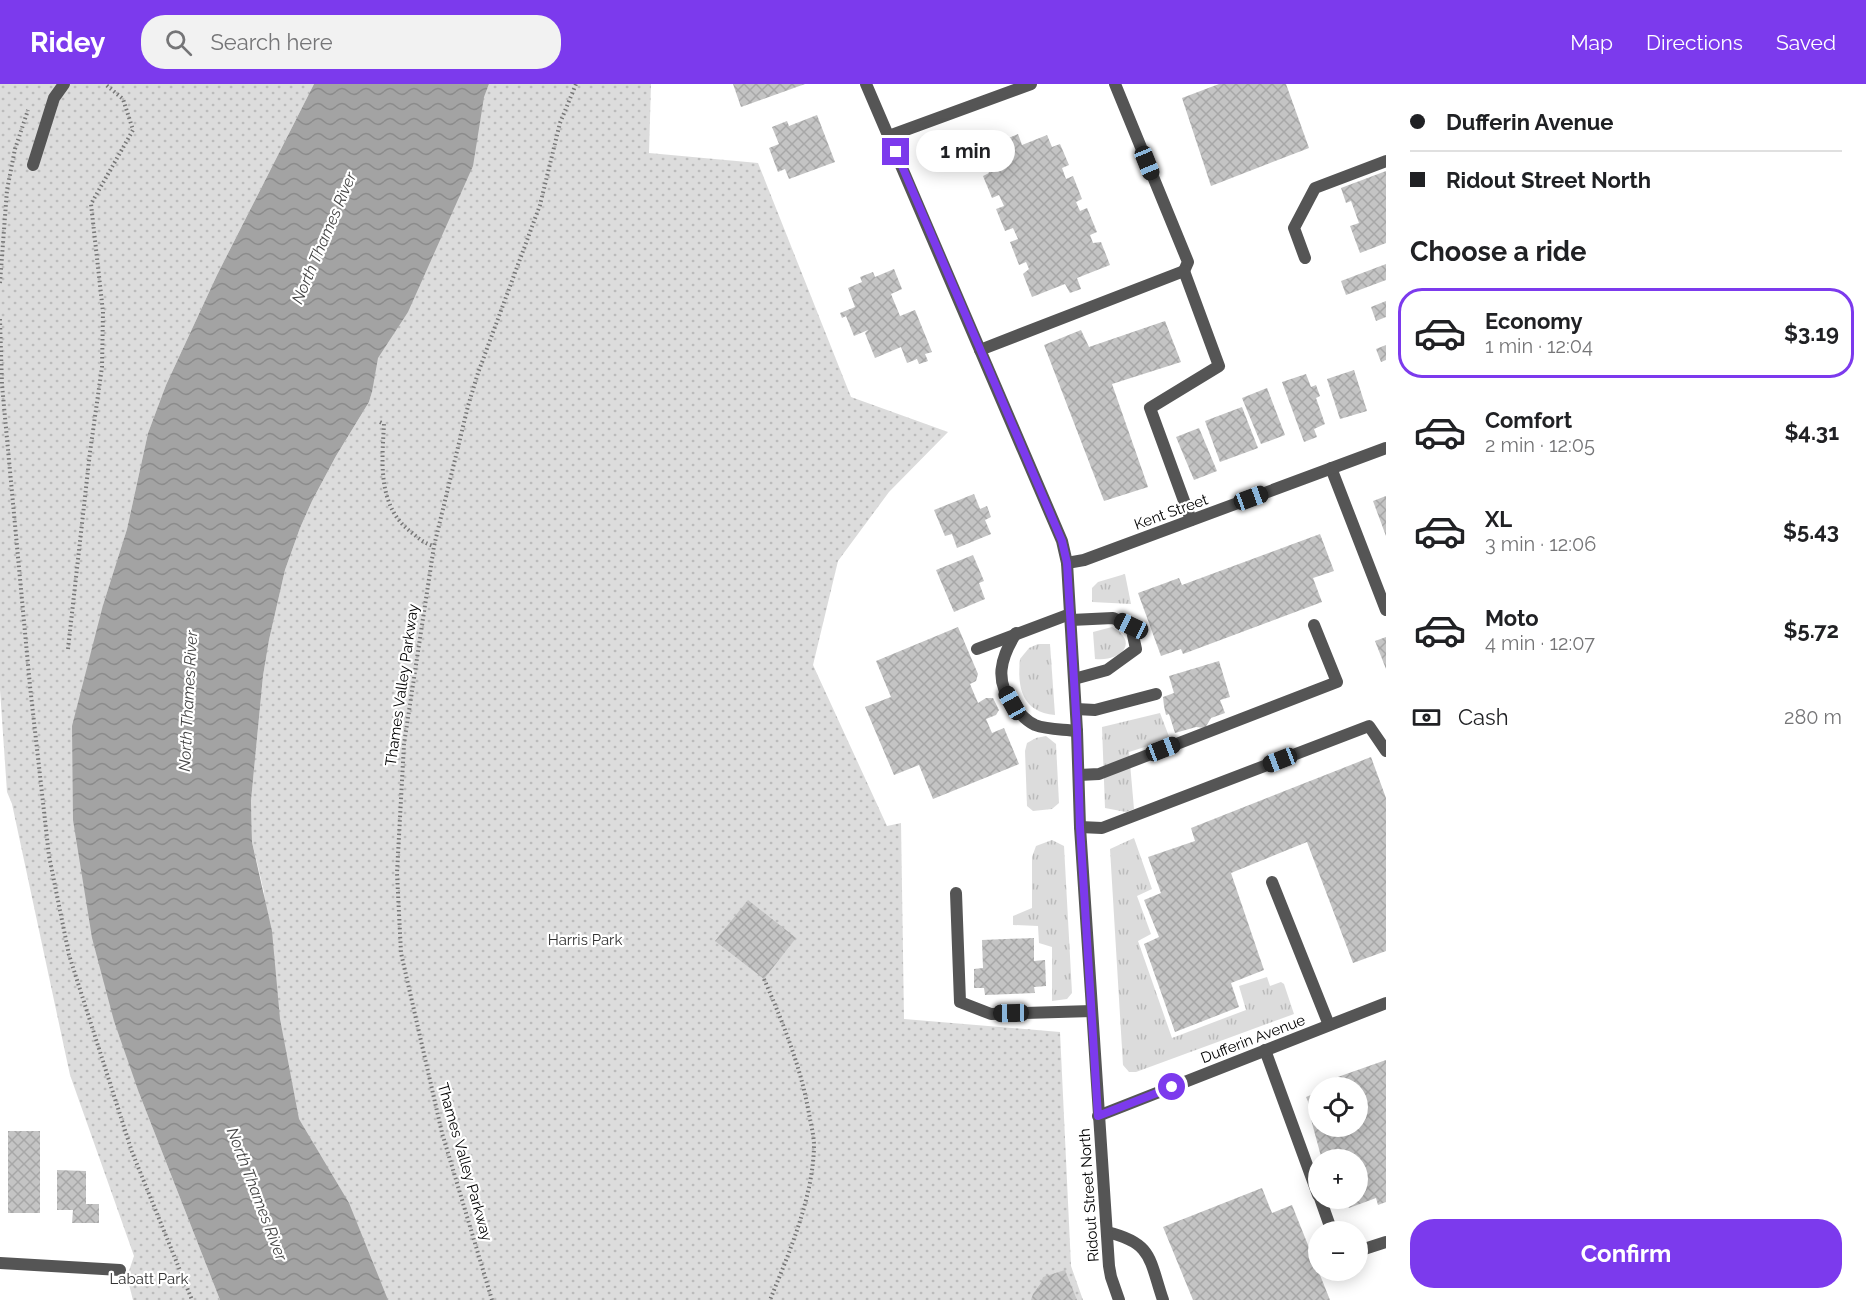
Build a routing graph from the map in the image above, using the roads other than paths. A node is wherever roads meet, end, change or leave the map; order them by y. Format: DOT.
graph roads {
  1 [pos="64,84"];
  2 [pos="866,84"];
  3 [pos="1031,84"];
  4 [pos="1115,84"];
  5 [pos="889,136"];
  6 [pos="1386,161"];
  7 [pos="33,165"];
  8 [pos="1305,258"];
  9 [pos="1185,271"];
  10 [pos="980,350"];
  11 [pos="1386,448"];
  12 [pos="1331,468"];
  13 [pos="1191,520"];
  14 [pos="1067,563"];
  15 [pos="1386,610"];
  16 [pos="1071,617"];
  17 [pos="1314,625"];
  18 [pos="1016,633"];
  19 [pos="977,649"];
  20 [pos="1074,679"];
  21 [pos="1156,694"];
  22 [pos="1076,709"];
  23 [pos="1077,730"];
  24 [pos="1386,751"];
  25 [pos="1079,775"];
  26 [pos="1080,827"];
  27 [pos="1272,882"];
  28 [pos="956,893"];
  29 [pos="1386,1003"];
  30 [pos="1092,1011"];
  31 [pos="1329,1025"];
  32 [pos="1265,1050"];
  33 [pos="1098,1116"];
  34 [pos="1308,1167"];
  35 [pos="1107,1232"];
  36 [pos="1386,1242"];
  37 [pos="1368,1248"];
  38 [pos="0,1263"];
  39 [pos="120,1270"];
  40 [pos="1119,1300"];
  41 [pos="1163,1300"];
  1 -- 7 [label="street"];
  2 -- 5 [label="street, Ridout Street North"];
  3 -- 5 [label="street"];
  4 -- 9 [label="street"];
  5 -- 10 [label="street, Ridout Street North"];
  6 -- 8 [label="street"];
  9 -- 10 [label="street"];
  9 -- 13 [label="street"];
  10 -- 14 [label="street, Ridout Street North"];
  11 -- 12 [label="street, Kent Street"];
  12 -- 13 [label="street, Kent Street"];
  12 -- 15 [label="street"];
  13 -- 14 [label="street, Kent Street"];
  14 -- 16 [label="street, Ridout Street North"];
  16 -- 18 [label="street"];
  16 -- 20 [label="street, Ridout Street North"];
  16 -- 20 [label="street"];
  17 -- 25 [label="street"];
  18 -- 19 [label="street"];
  18 -- 23 [label="street"];
  20 -- 22 [label="street, Ridout Street North"];
  21 -- 22 [label="street"];
  22 -- 23 [label="street, Ridout Street North"];
  23 -- 25 [label="street, Ridout Street North"];
  24 -- 26 [label="street"];
  25 -- 26 [label="street, Ridout Street North"];
  26 -- 30 [label="street, Ridout Street North"];
  27 -- 31 [label="street"];
  28 -- 30 [label="street"];
  29 -- 31 [label="street, Dufferin Avenue"];
  30 -- 33 [label="street, Ridout Street North"];
  31 -- 32 [label="street, Dufferin Avenue"];
  32 -- 33 [label="street, Dufferin Avenue"];
  32 -- 34 [label="street"];
  33 -- 35 [label="street, Ridout Street North"];
  35 -- 40 [label="street, Ridout Street North"];
  35 -- 41 [label="street"];
  36 -- 37 [label="street"];
  38 -- 39 [label="street"];
}
